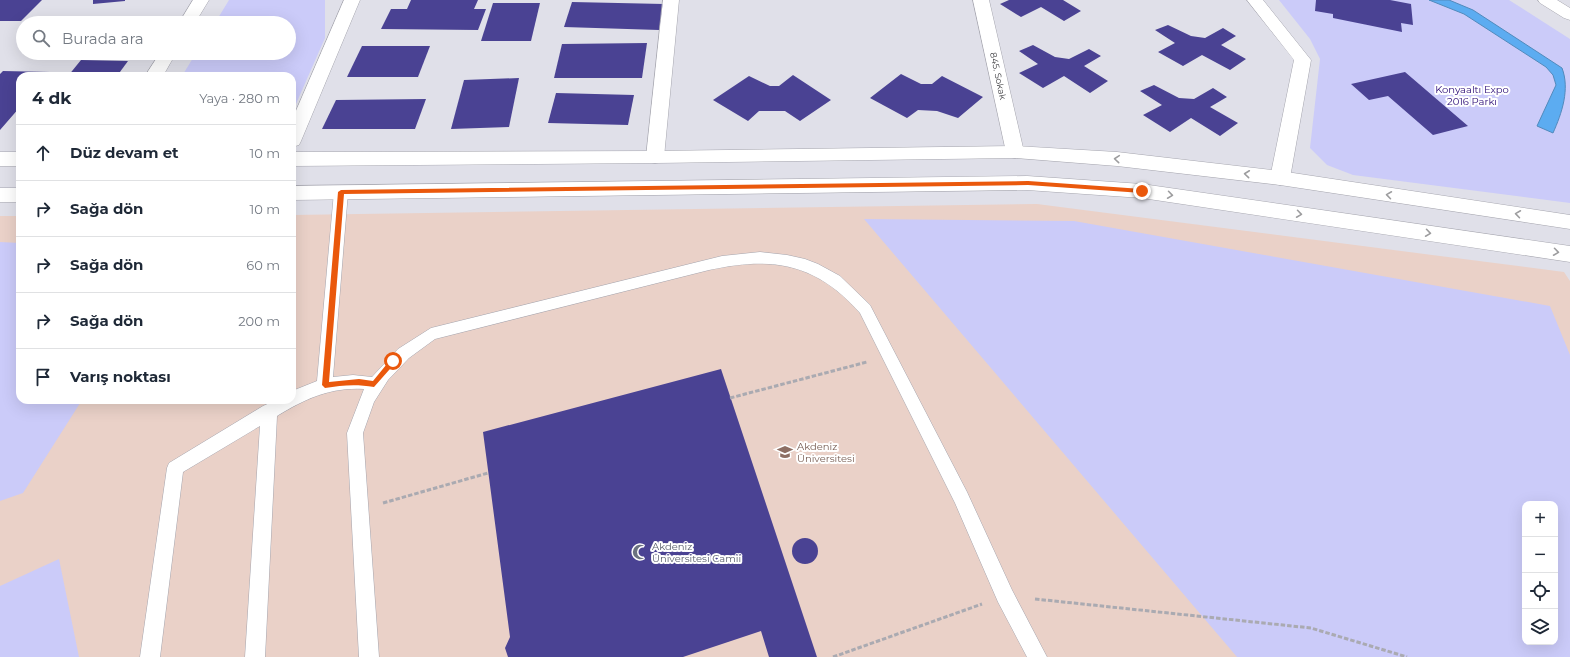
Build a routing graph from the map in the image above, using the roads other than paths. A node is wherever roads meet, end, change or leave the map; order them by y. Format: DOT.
graph roads {
  1 [pos="201,0"];
  2 [pos="352,0"];
  3 [pos="671,0"];
  4 [pos="982,0"];
  5 [pos="1255,0"];
  6 [pos="1546,0"];
  7 [pos="1570,15"];
  8 [pos="191,16"];
  9 [pos="164,60"];
  10 [pos="156,72"];
  11 [pos="296,132"];
  12 [pos="1014,152"];
  13 [pos="655,157"];
  14 [pos="0,159"];
  15 [pos="16,159"];
  16 [pos="296,159"];
  17 [pos="1280,178"];
  18 [pos="341,192"];
  19 [pos="296,193"];
  20 [pos="0,195"];
  21 [pos="16,195"];
  22 [pos="1570,222"];
  23 [pos="1570,254"];
  24 [pos="374,384"];
  25 [pos="325,385"];
  26 [pos="296,397"];
  27 [pos="282,404"];
  28 [pos="269,411"];
  29 [pos="150,657"];
  30 [pos="255,657"];
  31 [pos="369,657"];
  32 [pos="1037,657"];
  1 -- 8 [label="street"];
  2 -- 11 [label="street"];
  3 -- 13 [label="street"];
  4 -- 12 [label="street, 845. Sokak"];
  5 -- 17 [label="street"];
  6 -- 7 [label="street"];
  9 -- 10 [label="street"];
  12 -- 13 [label="street"];
  17 -- 12 [label="street, one-way"];
  13 -- 16 [label="street"];
  14 -- 15 [label="street"];
  22 -- 17 [label="street, one-way"];
  18 -- 19 [label="street"];
  18 -- 23 [label="street, one-way"];
  18 -- 25 [label="lane"];
  20 -- 21 [label="street"];
  24 -- 25 [label="lane"];
  24 -- 31 [label="lane"];
  24 -- 32 [label="lane"];
  25 -- 26 [label="lane"];
  27 -- 28 [label="lane"];
  28 -- 29 [label="lane"];
  28 -- 30 [label="lane"];
}
